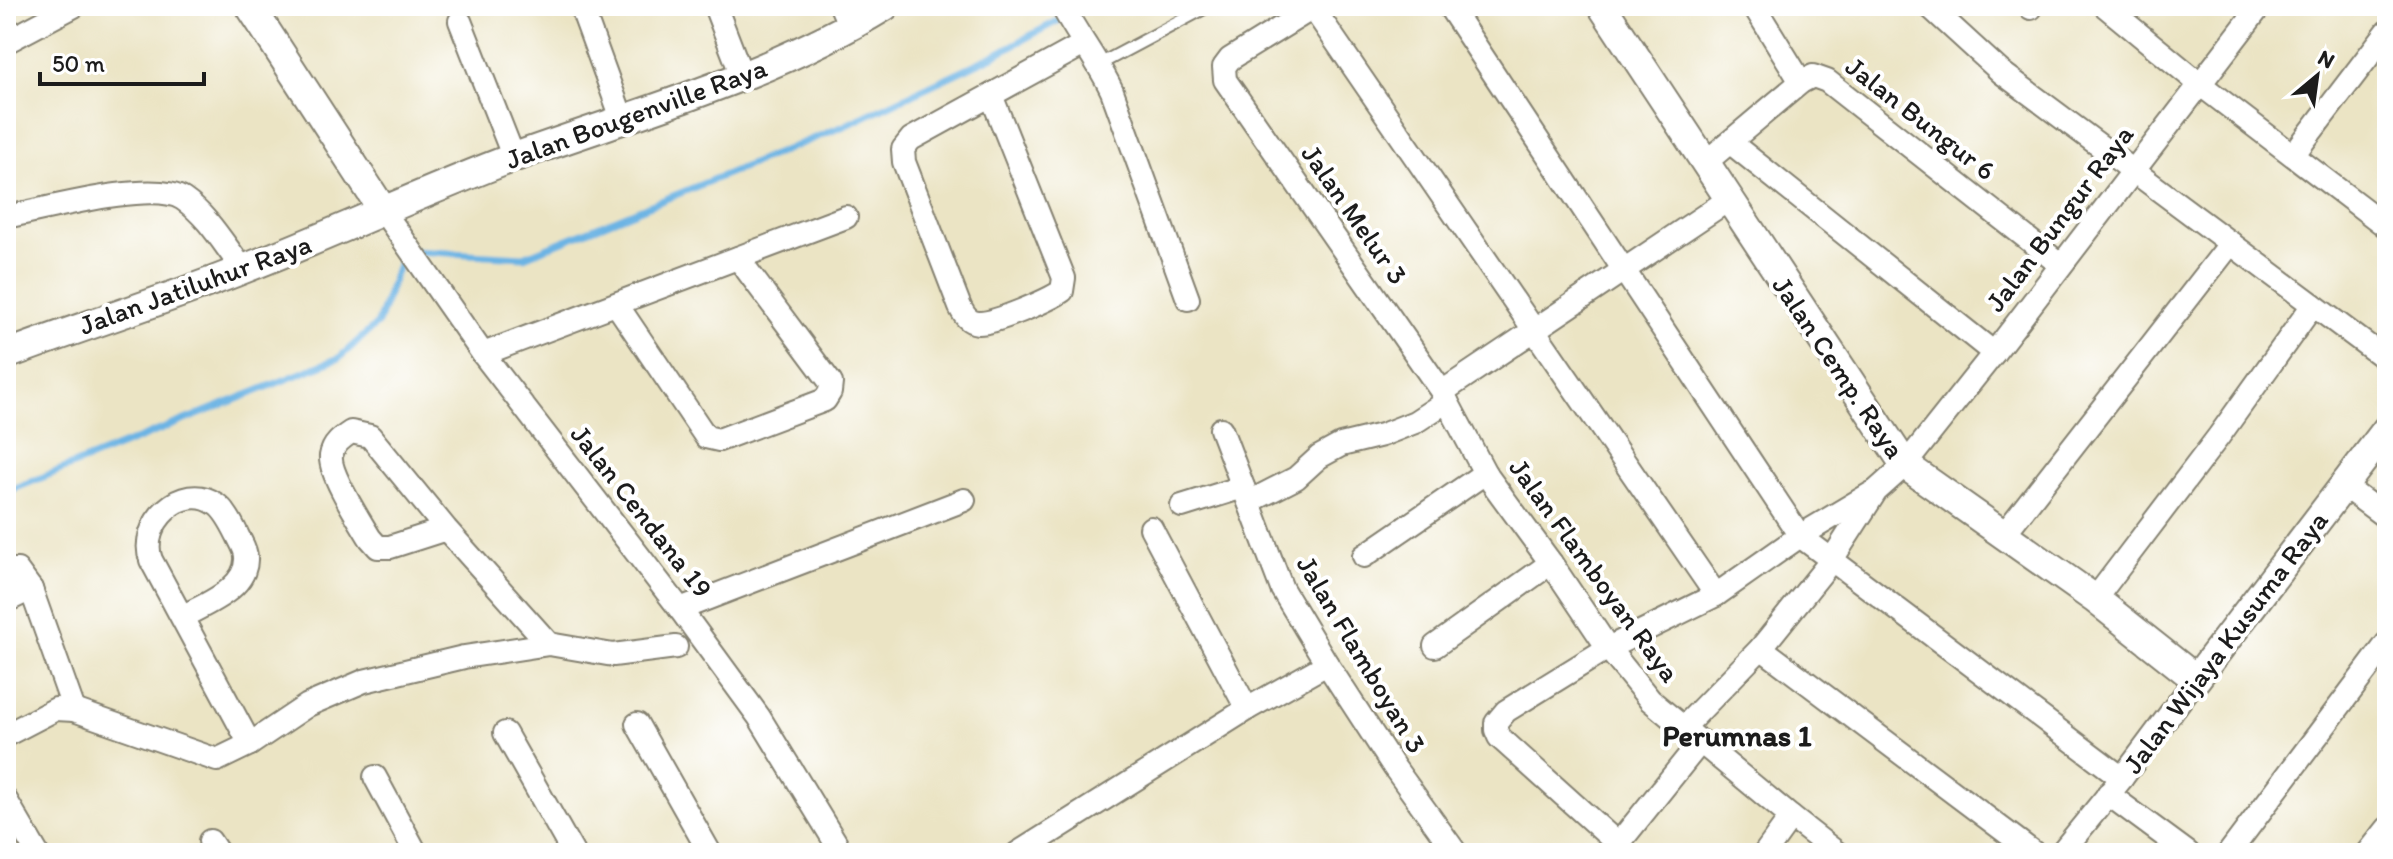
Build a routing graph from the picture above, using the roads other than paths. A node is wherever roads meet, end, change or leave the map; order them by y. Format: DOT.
graph roads {
  1 [pos="74,6"];
  2 [pos="250,6"];
  3 [pos="581,6"];
  4 [pos="715,6"];
  5 [pos="885,6"];
  6 [pos="1062,6"];
  7 [pos="1209,6"];
  8 [pos="1449,6"];
  9 [pos="1602,6"];
  10 [pos="1754,6"];
  11 [pos="1929,6"];
  12 [pos="2105,6"];
  13 [pos="2260,6"];
  14 [pos="1315,7"];
  15 [pos="846,17"];
  16 [pos="460,21"];
  17 [pos="2387,32"];
  18 [pos="1079,36"];
  19 [pos="6,42"];
  20 [pos="1100,64"];
  21 [pos="742,76"];
  22 [pos="1801,82"];
  23 [pos="2201,85"];
  24 [pos="991,95"];
  25 [pos="623,121"];
  26 [pos="1731,143"];
  27 [pos="2293,155"];
  28 [pos="514,158"];
  29 [pos="1706,162"];
  30 [pos="2133,170"];
  31 [pos="1728,200"];
  32 [pos="384,212"];
  33 [pos="6,217"];
  34 [pos="846,217"];
  35 [pos="2387,227"];
  36 [pos="2231,243"];
  37 [pos="738,258"];
  38 [pos="2061,265"];
  39 [pos="243,269"];
  40 [pos="1625,270"];
  41 [pos="1188,299"];
  42 [pos="617,305"];
  43 [pos="2313,305"];
  44 [pos="1534,332"];
  45 [pos="1994,353"];
  46 [pos="483,354"];
  47 [pos="6,355"];
  48 [pos="2387,360"];
  49 [pos="1444,397"];
  50 [pos="1221,429"];
  51 [pos="2387,429"];
  52 [pos="1905,465"];
  53 [pos="1485,473"];
  54 [pos="2344,486"];
  55 [pos="1876,491"];
  56 [pos="1246,494"];
  57 [pos="964,500"];
  58 [pos="1182,506"];
  59 [pos="2387,518"];
  60 [pos="1151,528"];
  61 [pos="446,529"];
  62 [pos="2005,533"];
  63 [pos="1800,536"];
  64 [pos="1364,556"];
  65 [pos="1831,561"];
  66 [pos="1551,563"];
  67 [pos="6,570"];
  68 [pos="31,589"];
  69 [pos="1716,595"];
  70 [pos="2095,599"];
  71 [pos="6,601"];
  72 [pos="680,609"];
  73 [pos="182,617"];
  74 [pos="2387,643"];
  75 [pos="549,644"];
  76 [pos="1435,646"];
  77 [pos="676,647"];
  78 [pos="1608,648"];
  79 [pos="1761,648"];
  80 [pos="1327,664"];
  81 [pos="2196,679"];
  82 [pos="1247,709"];
  83 [pos="74,710"];
  84 [pos="637,724"];
  85 [pos="505,733"];
  86 [pos="6,735"];
  87 [pos="1692,735"];
  88 [pos="250,744"];
  89 [pos="375,777"];
  90 [pos="2115,786"];
  91 [pos="6,800"];
  92 [pos="1791,817"];
  93 [pos="2387,829"];
  94 [pos="1615,849"];
  95 [pos="37,853"];
  96 [pos="416,853"];
  97 [pos="573,853"];
  98 [pos="710,853"];
  99 [pos="842,853"];
  100 [pos="1018,853"];
  101 [pos="1456,853"];
  102 [pos="1765,853"];
  103 [pos="1837,853"];
  104 [pos="2034,853"];
  105 [pos="2061,853"];
  106 [pos="2188,853"];
  107 [pos="2229,853"];
  108 [pos="2368,853"];
  1 -- 19 [label="street"];
  2 -- 32 [label="street"];
  3 -- 25 [label="street"];
  4 -- 21 [label="street"];
  5 -- 15 [label="street, Jalan Bougenville Raya"];
  6 -- 18 [label="street"];
  7 -- 20 [label="lane"];
  8 -- 40 [label="street"];
  9 -- 29 [label="street, Jalan Cemp. Raya"];
  10 -- 22 [label="street"];
  11 -- 30 [label="street"];
  12 -- 23 [label="street"];
  13 -- 23 [label="street, Jalan Bungur Raya"];
  14 -- 44 [label="street"];
  14 -- 49 [label="street, Jalan Melur 3"];
  15 -- 21 [label="street, Jalan Bougenville Raya"];
  16 -- 28 [label="street"];
  17 -- 27 [label="street"];
  18 -- 20 [label="street"];
  18 -- 24 [label="street"];
  20 -- 41 [label="street"];
  21 -- 25 [label="street, Jalan Bougenville Raya"];
  22 -- 26 [label="street, Jalan Bungur 6"];
  22 -- 38 [label="street, Jalan Bungur 6"];
  23 -- 27 [label="street"];
  23 -- 30 [label="street, Jalan Bungur Raya"];
  24 -- 24 [label="street"];
  25 -- 28 [label="street, Jalan Bougenville Raya"];
  26 -- 29 [label="street, Jalan Bungur 6"];
  26 -- 45 [label="street"];
  27 -- 35 [label="street"];
  28 -- 32 [label="street, Jalan Bougenville Raya"];
  29 -- 31 [label="street, Jalan Cemp. Raya"];
  30 -- 36 [label="street"];
  30 -- 38 [label="street, Jalan Bungur Raya"];
  31 -- 40 [label="street"];
  31 -- 52 [label="street, Jalan Cemp. Raya"];
  32 -- 39 [label="street, Jalan Jatiluhur Raya"];
  32 -- 46 [label="street, Jalan Cendana 19"];
  33 -- 39 [label="street"];
  34 -- 37 [label="street"];
  36 -- 43 [label="street"];
  36 -- 62 [label="street"];
  37 -- 42 [label="street"];
  37 -- 42 [label="street"];
  38 -- 45 [label="street, Jalan Bungur Raya"];
  39 -- 47 [label="street, Jalan Jatiluhur Raya"];
  40 -- 44 [label="street"];
  40 -- 63 [label="street"];
  42 -- 46 [label="street"];
  43 -- 48 [label="street"];
  43 -- 70 [label="street"];
  44 -- 49 [label="street"];
  44 -- 69 [label="street"];
  45 -- 52 [label="street, Jalan Bungur Raya"];
  46 -- 72 [label="street, Jalan Cendana 19"];
  49 -- 53 [label="street, Jalan Flamboyan Raya"];
  49 -- 56 [label="street"];
  50 -- 56 [label="street, Jalan Flamboyan 3"];
  51 -- 54 [label="street, Jalan Wijaya Kusuma Raya"];
  52 -- 55 [label="street, Jalan Bungur Raya"];
  52 -- 62 [label="street, Jalan Cemp. Raya"];
  53 -- 64 [label="street"];
  53 -- 66 [label="street, Jalan Flamboyan Raya"];
  54 -- 59 [label="street"];
  54 -- 81 [label="street, Jalan Wijaya Kusuma Raya"];
  55 -- 63 [label="street"];
  55 -- 65 [label="street"];
  56 -- 58 [label="street"];
  56 -- 80 [label="street, Jalan Flamboyan 3"];
  57 -- 72 [label="street"];
  60 -- 82 [label="street"];
  61 -- 61 [label="street"];
  61 -- 75 [label="street"];
  62 -- 70 [label="street, Jalan Cemp. Raya"];
  63 -- 65 [label="street"];
  63 -- 69 [label="street"];
  65 -- 79 [label="street"];
  65 -- 90 [label="street"];
  66 -- 76 [label="street"];
  66 -- 78 [label="street, Jalan Flamboyan Raya"];
  67 -- 68 [label="street"];
  68 -- 71 [label="street"];
  68 -- 83 [label="street"];
  69 -- 78 [label="street"];
  70 -- 81 [label="street, Jalan Cemp. Raya"];
  72 -- 99 [label="street, Jalan Cendana 19"];
  73 -- 73 [label="street"];
  73 -- 88 [label="street"];
  74 -- 107 [label="street"];
  75 -- 77 [label="street"];
  75 -- 88 [label="street"];
  78 -- 87 [label="street, Jalan Flamboyan Raya"];
  78 -- 94 [label="street"];
  79 -- 87 [label="street"];
  79 -- 104 [label="street"];
  80 -- 82 [label="street"];
  80 -- 101 [label="street, Jalan Flamboyan 3"];
  81 -- 90 [label="street, Jalan Wijaya Kusuma Raya"];
  82 -- 100 [label="street"];
  83 -- 86 [label="street"];
  83 -- 88 [label="street"];
  84 -- 98 [label="street"];
  85 -- 97 [label="street"];
  87 -- 92 [label="street, Jalan Flamboyan Raya"];
  87 -- 94 [label="street"];
  89 -- 96 [label="street"];
  90 -- 105 [label="street, Jalan Wijaya Kusuma Raya"];
  90 -- 106 [label="street"];
  91 -- 95 [label="street"];
  92 -- 102 [label="street"];
  92 -- 103 [label="street, Jalan Flamboyan Raya"];
  93 -- 108 [label="street"];
}
